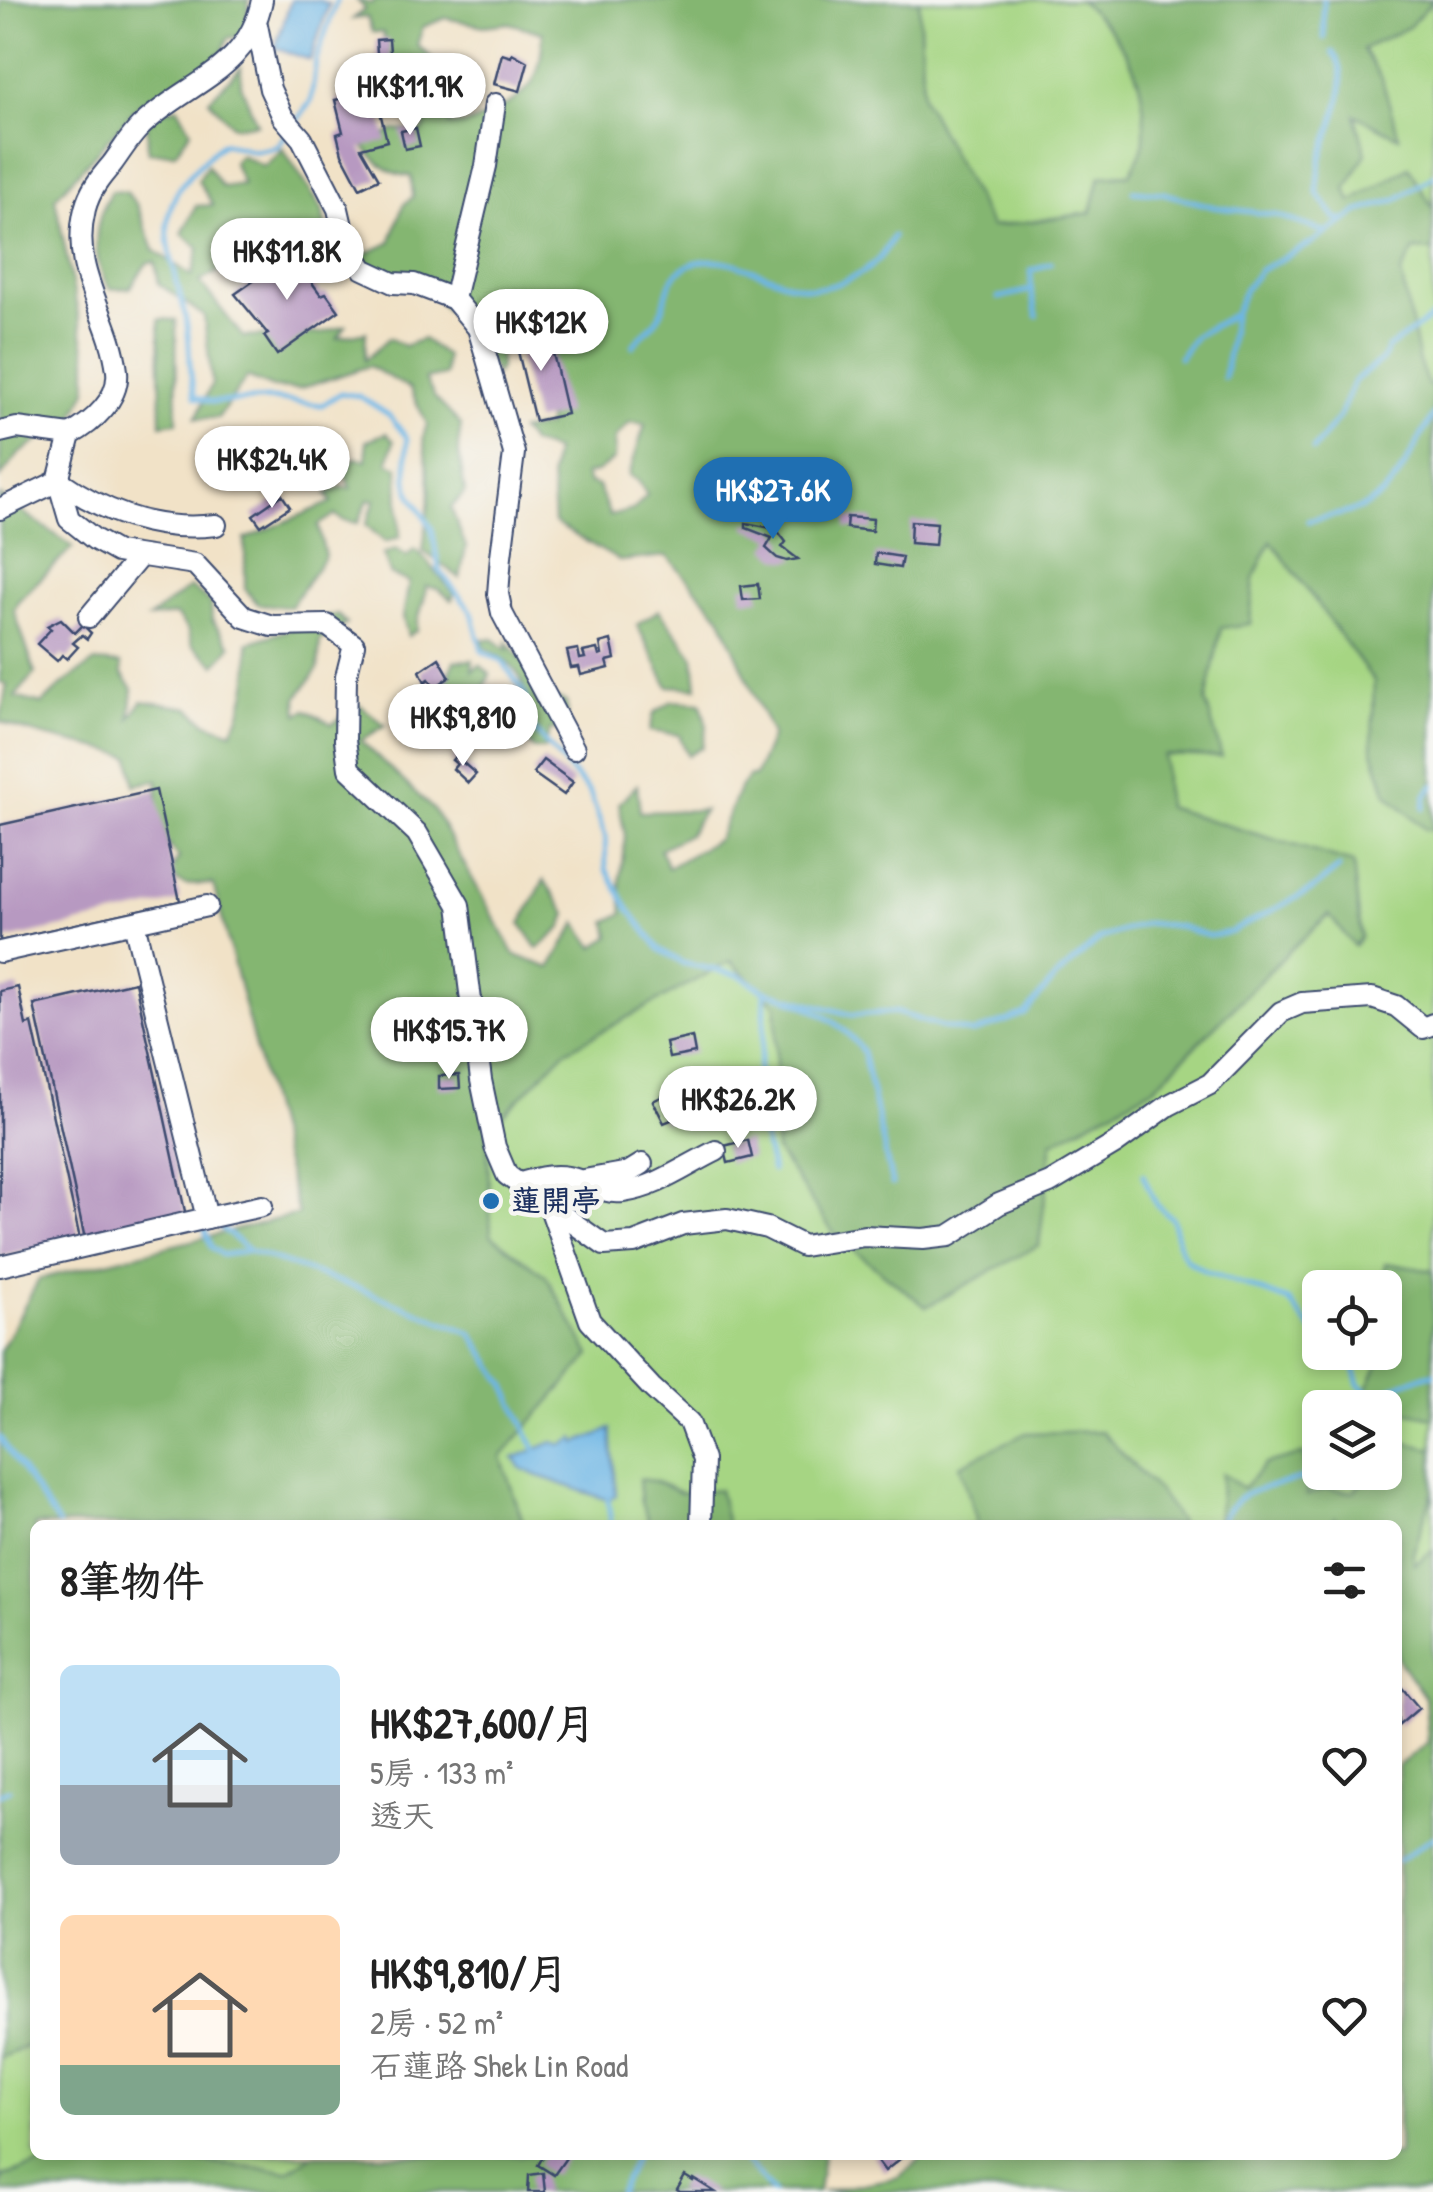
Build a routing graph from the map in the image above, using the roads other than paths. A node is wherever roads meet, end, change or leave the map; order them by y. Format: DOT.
graph roads {
  1 [pos="262,0"];
  2 [pos="257,25"];
  3 [pos="495,104"];
  4 [pos="454,299"];
  5 [pos="0,432"];
  6 [pos="70,435"];
  7 [pos="59,481"];
  8 [pos="0,508"];
  9 [pos="216,525"];
  10 [pos="140,556"];
  11 [pos="88,617"];
  12 [pos="574,749"];
  13 [pos="207,906"];
  14 [pos="134,923"];
  15 [pos="0,952"];
  16 [pos="1433,1024"];
  17 [pos="716,1151"];
  18 [pos="642,1164"];
  19 [pos="582,1180"];
  20 [pos="518,1184"];
  21 [pos="548,1204"];
  22 [pos="262,1206"];
  23 [pos="207,1218"];
  24 [pos="0,1266"];
  25 [pos="701,1520"];
  1 -- 2 [label="street"];
  2 -- 4 [label="street"];
  2 -- 6 [label="street"];
  3 -- 4 [label="street"];
  4 -- 12 [label="street"];
  5 -- 6 [label="street"];
  6 -- 7 [label="street"];
  7 -- 8 [label="street"];
  7 -- 9 [label="street"];
  7 -- 10 [label="street"];
  10 -- 11 [label="street"];
  10 -- 20 [label="street"];
  13 -- 14 [label="street"];
  14 -- 15 [label="street"];
  14 -- 23 [label="street"];
  16 -- 21 [label="street"];
  17 -- 19 [label="street"];
  18 -- 19 [label="street"];
  19 -- 20 [label="street"];
  20 -- 21 [label="street"];
  21 -- 25 [label="street"];
  22 -- 23 [label="street"];
  23 -- 24 [label="street"];
}
